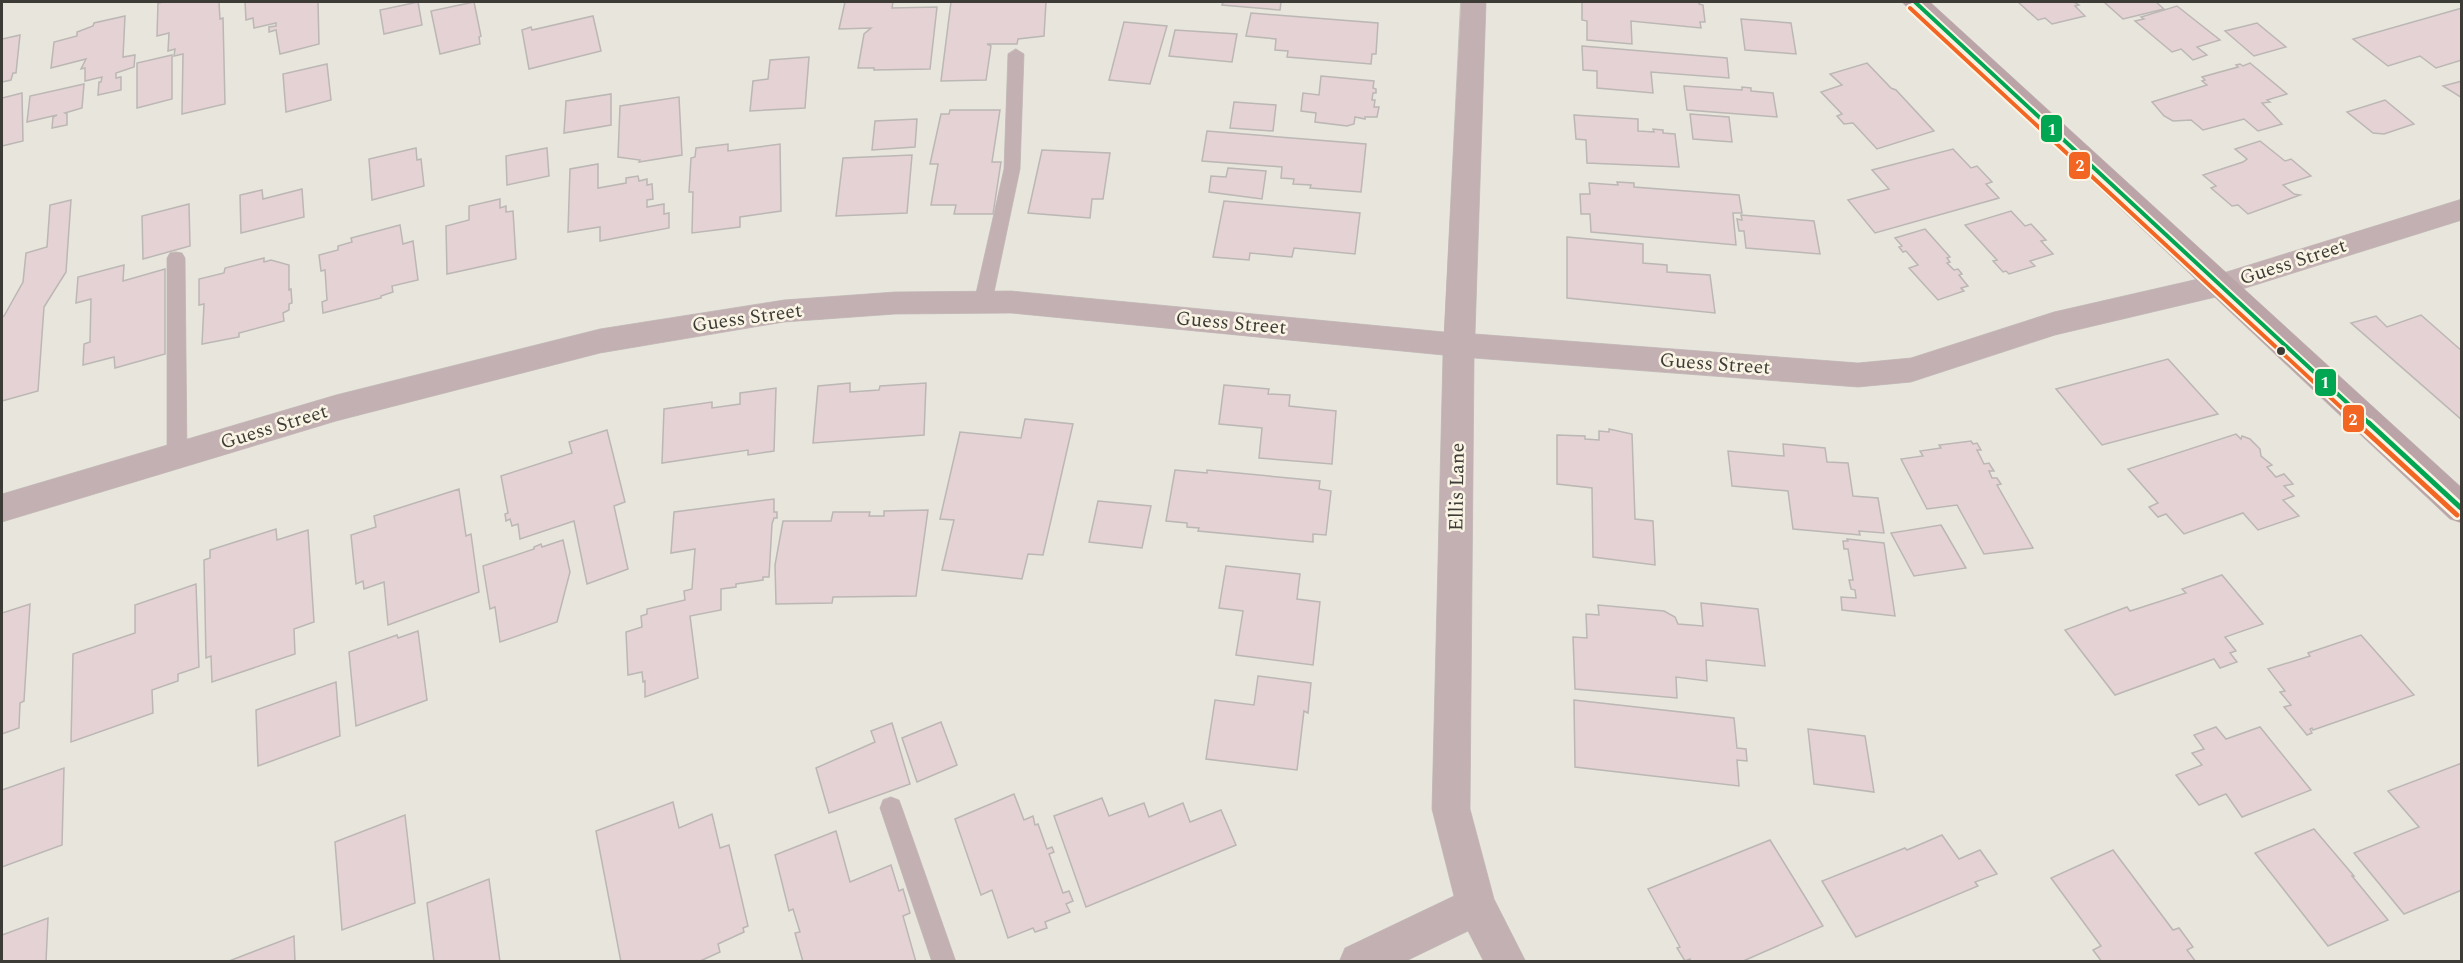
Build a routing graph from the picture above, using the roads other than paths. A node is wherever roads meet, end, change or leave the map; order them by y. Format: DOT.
graph roads {
  1 [pos="1473,2"];
  2 [pos="1915,2"];
  3 [pos="1017,54"];
  4 [pos="2462,209"];
  5 [pos="176,258"];
  6 [pos="2220,285"];
  7 [pos="982,303"];
  8 [pos="1459,345"];
  9 [pos="177,456"];
  10 [pos="2,508"];
  11 [pos="2462,509"];
  12 [pos="891,808"];
  13 [pos="1476,906"];
  14 [pos="944,962"];
  15 [pos="1359,962"];
  16 [pos="1506,962"];
  1 -- 8 [label="street, Ellis Lane"];
  2 -- 6 [label="main road"];
  3 -- 7 [label="lane"];
  4 -- 6 [label="street, Guess Street"];
  5 -- 9 [label="lane"];
  6 -- 8 [label="street, Guess Street"];
  6 -- 11 [label="main road"];
  7 -- 8 [label="street, Guess Street"];
  7 -- 9 [label="street, Guess Street"];
  8 -- 13 [label="street, Ellis Lane"];
  9 -- 10 [label="street, Guess Street"];
  12 -- 14 [label="lane"];
  13 -- 15 [label="street"];
  13 -- 16 [label="street, Ellis Lane"];
}
